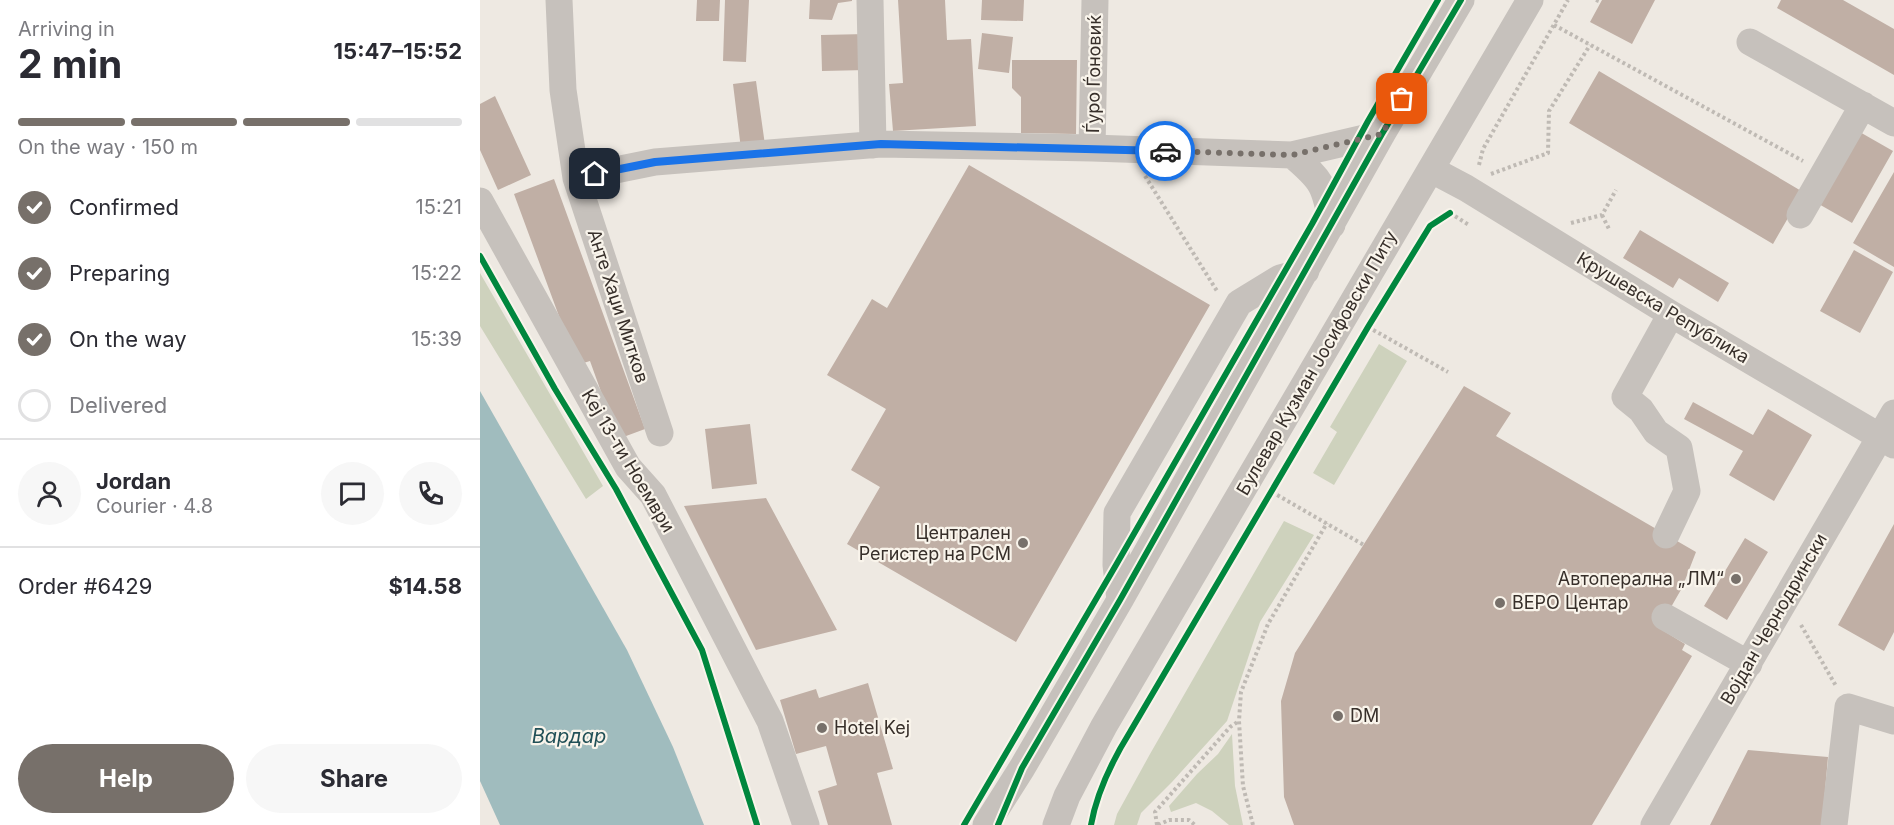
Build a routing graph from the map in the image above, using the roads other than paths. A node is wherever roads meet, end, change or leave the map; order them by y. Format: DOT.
graph roads {
  1 [pos="559,0"];
  2 [pos="870,0"];
  3 [pos="1095,0"];
  4 [pos="1461,0"];
  5 [pos="1530,0"];
  6 [pos="1750,42"];
  7 [pos="1863,105"];
  8 [pos="1894,123"];
  9 [pos="1382,134"];
  10 [pos="873,145"];
  11 [pos="1092,148"];
  12 [pos="1292,155"];
  13 [pos="1432,170"];
  14 [pos="576,178"];
  15 [pos="480,201"];
  16 [pos="1800,216"];
  17 [pos="1332,225"];
  18 [pos="1306,271"];
  19 [pos="1671,314"];
  20 [pos="1894,413"];
  21 [pos="660,433"];
  22 [pos="1887,441"];
  23 [pos="1666,535"];
  24 [pos="1120,600"];
  25 [pos="1665,617"];
  26 [pos="1749,664"];
  27 [pos="1894,721"];
  28 [pos="1104,726"];
  29 [pos="1022,768"];
  30 [pos="806,825"];
  31 [pos="986,825"];
  32 [pos="998,825"];
  33 [pos="1056,825"];
  34 [pos="1076,825"];
  35 [pos="1654,825"];
  36 [pos="1834,825"];
  1 -- 14 [label="street, Анте Хаџи Митков"];
  2 -- 10 [label="street"];
  3 -- 11 [label="street, Ѓуро Ѓоновиќ"];
  4 -- 9 [label="street"];
  5 -- 13 [label="street, Булевар Кузман Јосифовски Питу"];
  6 -- 7 [label="street"];
  7 -- 8 [label="street"];
  7 -- 16 [label="street"];
  9 -- 12 [label="street"];
  9 -- 17 [label="street"];
  10 -- 11 [label="street"];
  10 -- 14 [label="street"];
  11 -- 12 [label="street"];
  12 -- 17 [label="street"];
  13 -- 19 [label="street, Крушевска Република"];
  13 -- 28 [label="street, Булевар Кузман Јосифовски Питу"];
  14 -- 21 [label="street, Анте Хаџи Митков"];
  15 -- 30 [label="street, Кеј 13-ти Ноември"];
  17 -- 18 [label="street"];
  18 -- 24 [label="street"];
  18 -- 24 [label="street"];
  19 -- 22 [label="street, Крушевска Република"];
  19 -- 23 [label="street"];
  20 -- 22 [label="street, Војдан Чернодрински"];
  22 -- 26 [label="street, Војдан Чернодрински"];
  24 -- 29 [label="street"];
  25 -- 26 [label="street"];
  26 -- 35 [label="street, Војдан Чернодрински"];
  27 -- 36 [label="street"];
  28 -- 33 [label="street, Булевар Кузман Јосифовски Питу"];
  28 -- 34 [label="street, Булевар Кузман Јосифовски Питу"];
  29 -- 31 [label="street"];
  29 -- 32 [label="street"];
}
